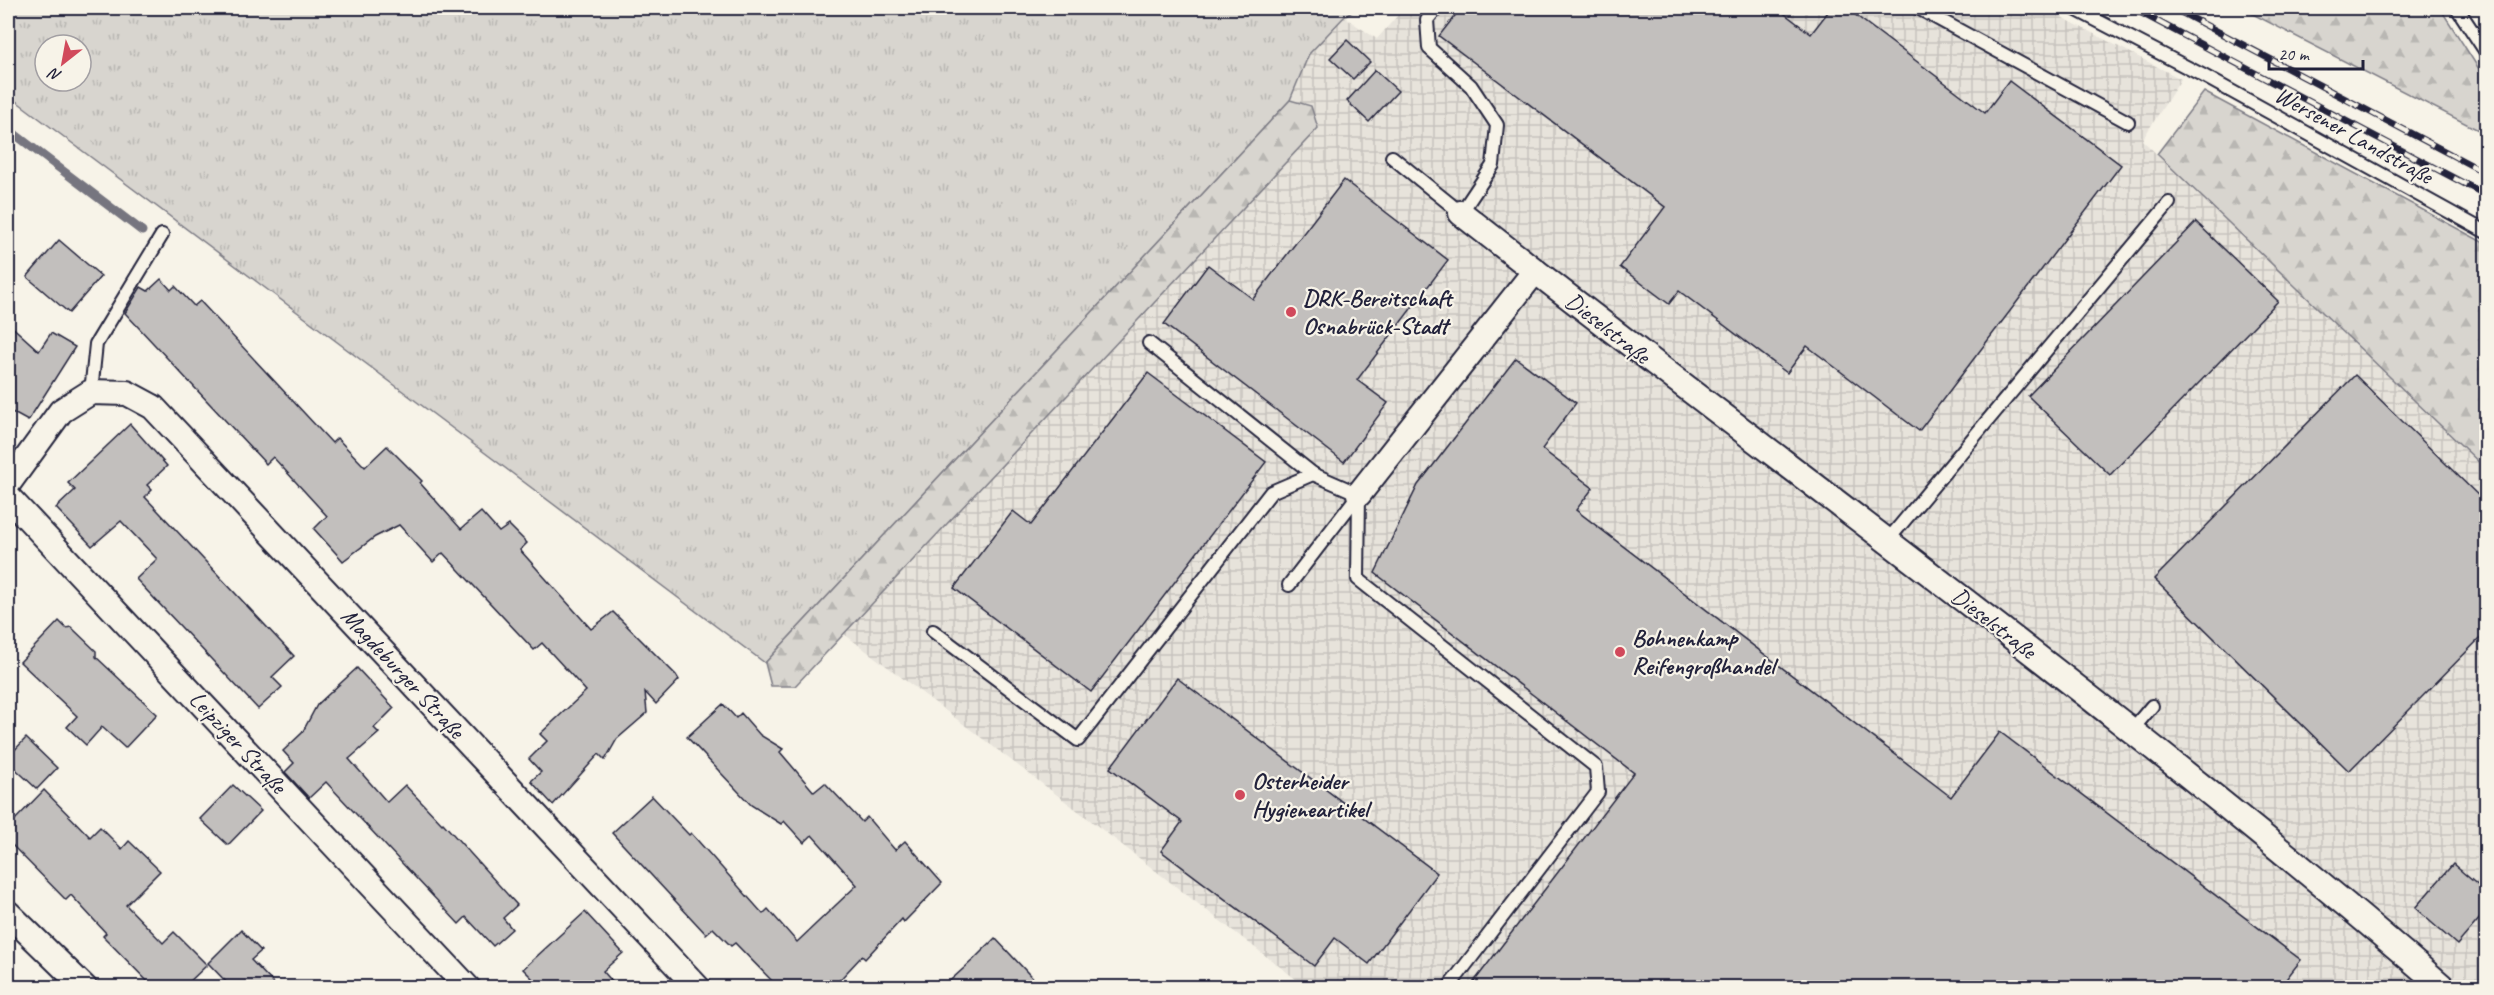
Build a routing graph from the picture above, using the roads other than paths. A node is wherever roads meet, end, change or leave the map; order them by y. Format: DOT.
graph roads {
  1 [pos="1437,8"];
  2 [pos="1918,8"];
  3 [pos="2073,8"];
  4 [pos="2457,8"];
  5 [pos="2487,52"];
  6 [pos="2128,122"];
  7 [pos="1392,157"];
  8 [pos="2169,203"];
  9 [pos="1461,213"];
  10 [pos="2487,232"];
  11 [pos="162,235"];
  12 [pos="1535,271"];
  13 [pos="1149,343"];
  14 [pos="91,392"];
  15 [pos="1313,474"];
  16 [pos="8,483"];
  17 [pos="1359,494"];
  18 [pos="8,497"];
  19 [pos="1888,540"];
  20 [pos="1289,585"];
  21 [pos="933,631"];
  22 [pos="2152,706"];
  23 [pos="2131,731"];
  24 [pos="8,913"];
  25 [pos="85,987"];
  26 [pos="468,987"];
  27 [pos="698,987"];
  28 [pos="1448,987"];
  29 [pos="2444,987"];
  1 -- 9 [label="lane"];
  2 -- 6 [label="lane"];
  3 -- 10 [label="lane, Wersener Landstraße"];
  4 -- 5 [label="lane"];
  7 -- 9 [label="lane"];
  8 -- 19 [label="lane"];
  9 -- 12 [label="street, Dieselstraße"];
  11 -- 14 [label="lane"];
  12 -- 17 [label="street"];
  12 -- 19 [label="street, Dieselstraße"];
  13 -- 15 [label="lane"];
  14 -- 16 [label="street"];
  14 -- 27 [label="street, Magdeburger Straße"];
  15 -- 17 [label="lane"];
  15 -- 21 [label="lane"];
  17 -- 20 [label="lane"];
  17 -- 28 [label="lane"];
  18 -- 26 [label="street, Leipziger Straße"];
  19 -- 23 [label="street, Dieselstraße"];
  22 -- 23 [label="lane"];
  23 -- 29 [label="street, Dieselstraße"];
  24 -- 25 [label="street"];
}
